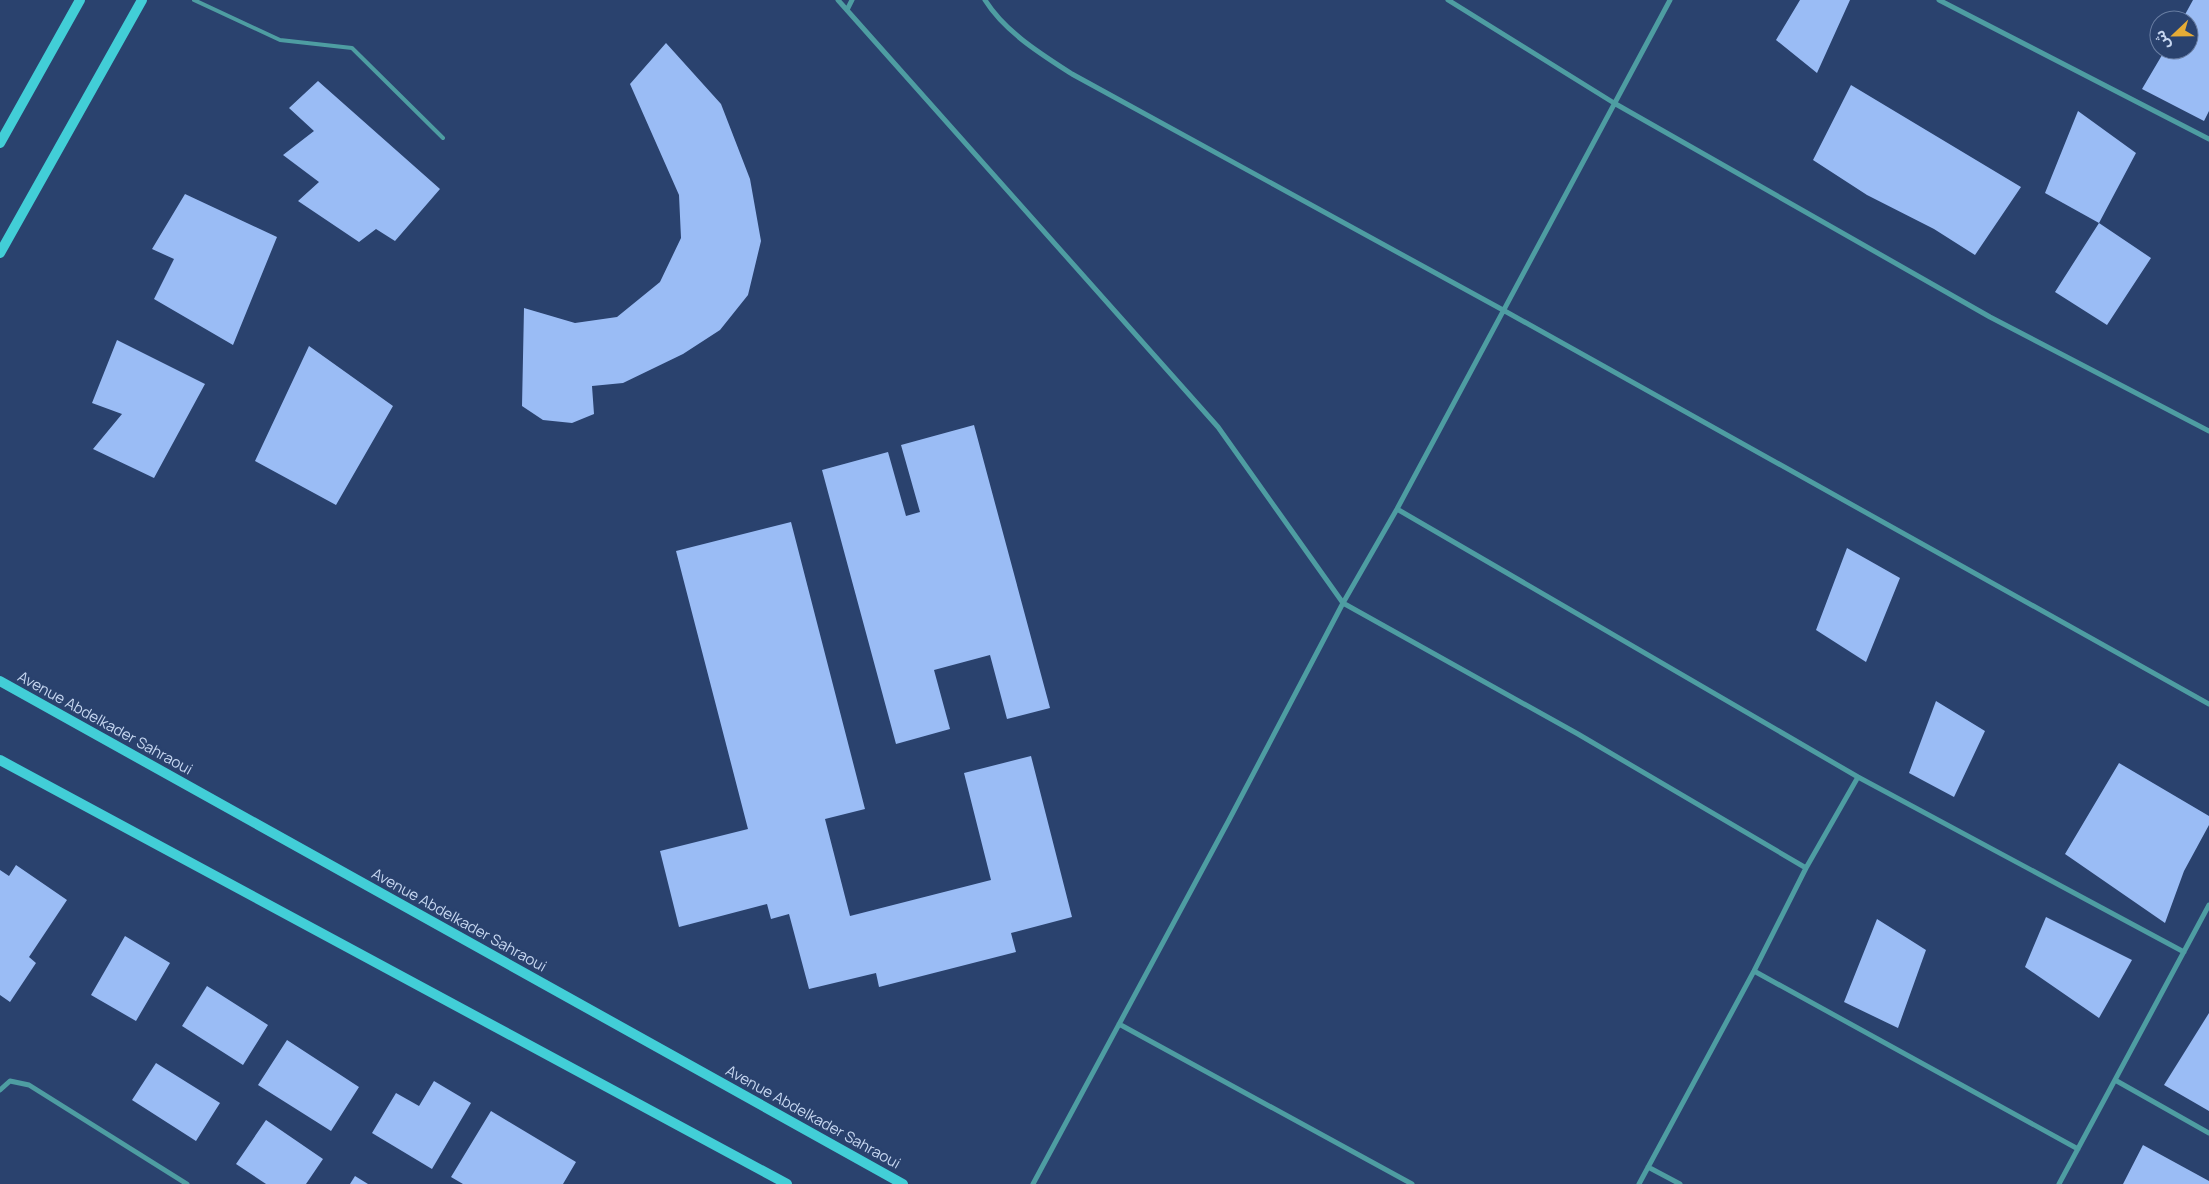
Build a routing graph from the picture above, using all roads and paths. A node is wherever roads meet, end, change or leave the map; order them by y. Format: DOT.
graph roads {
  1 [pos="80,0"];
  2 [pos="142,0"];
  3 [pos="194,0"];
  4 [pos="838,0"];
  5 [pos="852,0"];
  6 [pos="985,0"];
  7 [pos="1448,0"];
  8 [pos="1670,0"];
  9 [pos="1939,0"];
  10 [pos="847,10"];
  11 [pos="1614,103"];
  12 [pos="443,138"];
  13 [pos="2209,139"];
  14 [pos="0,142"];
  15 [pos="0,253"];
  16 [pos="1503,310"];
  17 [pos="2209,431"];
  18 [pos="1397,509"];
  19 [pos="1343,603"];
  20 [pos="0,681"];
  21 [pos="2209,704"];
  22 [pos="0,760"];
  23 [pos="1858,777"];
  24 [pos="1806,868"];
  25 [pos="2209,905"];
  26 [pos="2184,952"];
  27 [pos="1754,972"];
  28 [pos="1119,1024"];
  29 [pos="2115,1080"];
  30 [pos="0,1090"];
  31 [pos="2209,1132"];
  32 [pos="2078,1149"];
  33 [pos="1648,1167"];
  34 [pos="187,1184"];
  35 [pos="786,1184"];
  36 [pos="903,1184"];
  37 [pos="1033,1184"];
  38 [pos="1412,1184"];
  39 [pos="1639,1184"];
  40 [pos="1680,1184"];
  41 [pos="2059,1184"];
  1 -- 14 [label="main road"];
  2 -- 15 [label="main road"];
  3 -- 12 [label="lane"];
  4 -- 10 [label="street"];
  5 -- 10 [label="street"];
  6 -- 16 [label="street"];
  7 -- 11 [label="street"];
  8 -- 11 [label="street"];
  9 -- 13 [label="street"];
  10 -- 19 [label="street"];
  11 -- 16 [label="street"];
  11 -- 17 [label="street"];
  16 -- 18 [label="street"];
  16 -- 21 [label="street"];
  18 -- 19 [label="street"];
  18 -- 23 [label="street"];
  19 -- 24 [label="street"];
  19 -- 28 [label="street"];
  20 -- 36 [label="main road, Avenue Abdelkader Sahraoui"];
  22 -- 35 [label="main road"];
  23 -- 24 [label="street"];
  23 -- 26 [label="street"];
  24 -- 27 [label="street"];
  25 -- 26 [label="street"];
  26 -- 29 [label="street"];
  27 -- 32 [label="street"];
  27 -- 33 [label="street"];
  28 -- 37 [label="street"];
  28 -- 38 [label="street"];
  29 -- 31 [label="street"];
  29 -- 32 [label="street"];
  30 -- 34 [label="street"];
  32 -- 41 [label="street"];
  33 -- 39 [label="street"];
  33 -- 40 [label="street"];
}
